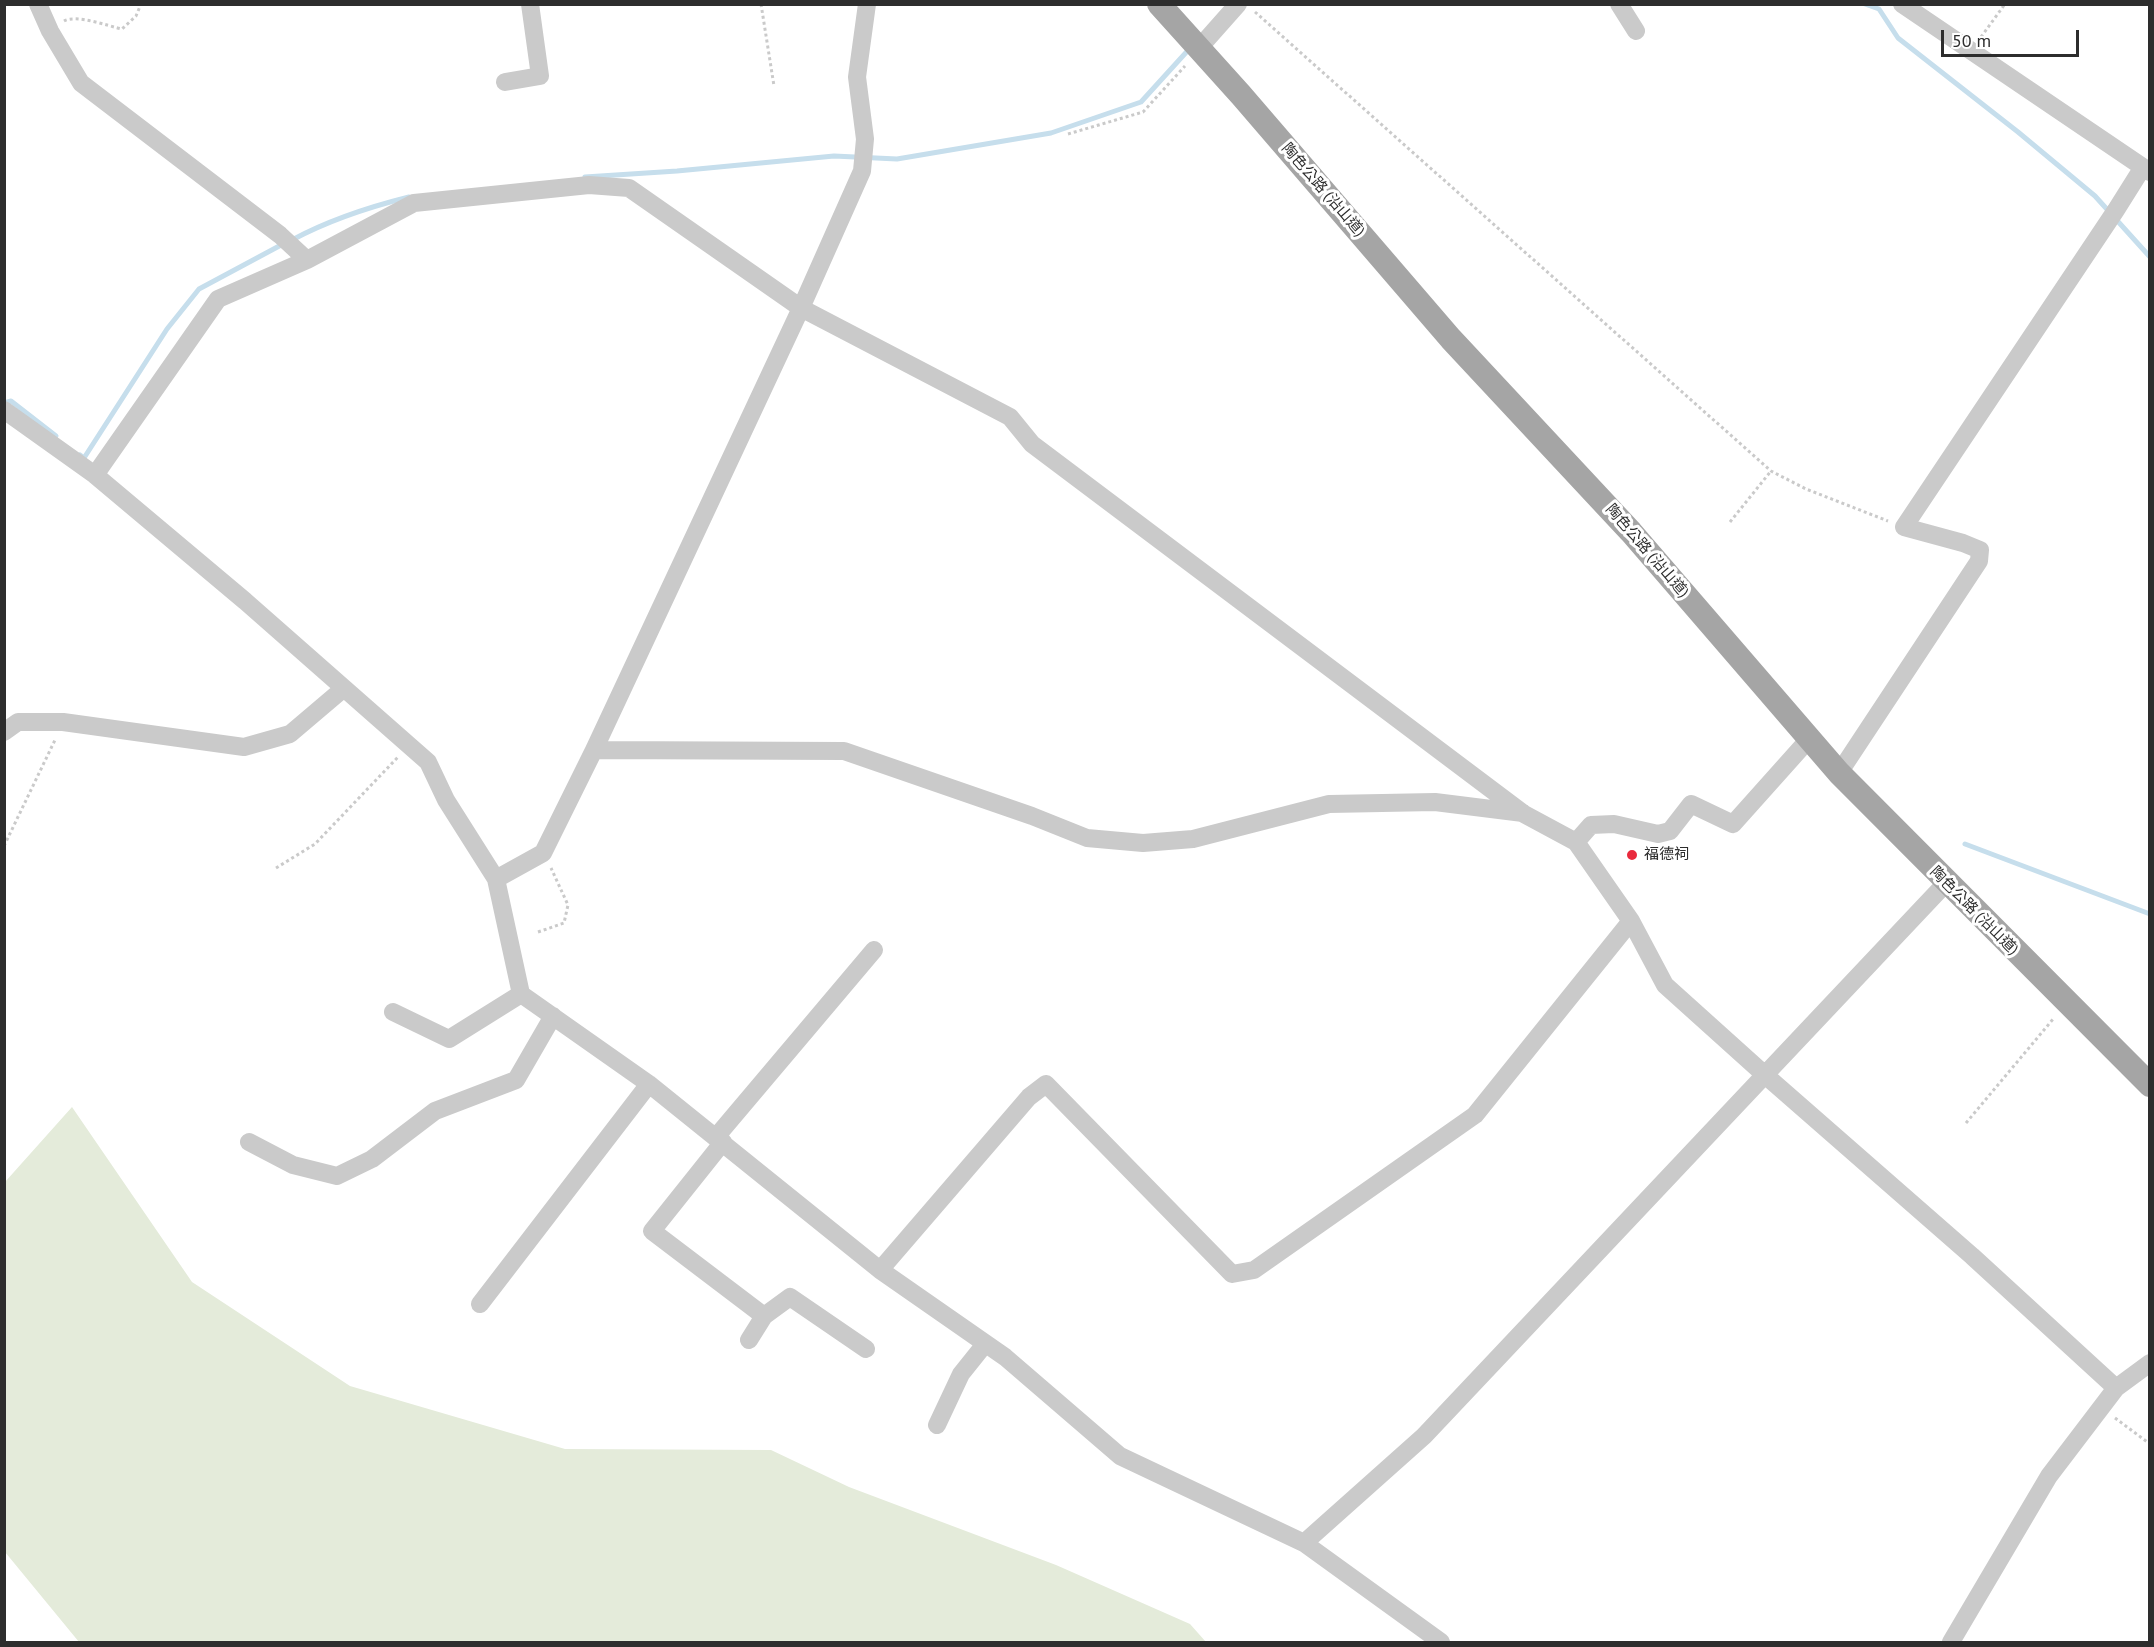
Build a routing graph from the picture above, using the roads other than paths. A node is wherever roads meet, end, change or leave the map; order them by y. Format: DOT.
graph roads {
  1 [pos="38,4"];
  2 [pos="530,4"];
  3 [pos="867,4"];
  4 [pos="1159,4"];
  5 [pos="1238,4"];
  6 [pos="1618,4"];
  7 [pos="1902,4"];
  8 [pos="1635,31"];
  9 [pos="1199,48"];
  10 [pos="505,82"];
  11 [pos="2146,169"];
  12 [pos="307,260"];
  13 [pos="801,308"];
  14 [pos="7,412"];
  15 [pos="95,475"];
  16 [pos="344,689"];
  17 [pos="4,732"];
  18 [pos="1809,739"];
  19 [pos="594,750"];
  20 [pos="1839,774"];
  21 [pos="1524,814"];
  22 [pos="1576,842"];
  23 [pos="496,879"];
  24 [pos="1946,883"];
  25 [pos="1631,921"];
  26 [pos="874,950"];
  27 [pos="521,994"];
  28 [pos="393,1012"];
  29 [pos="553,1016"];
  30 [pos="1765,1075"];
  31 [pos="649,1084"];
  32 [pos="2150,1084"];
  33 [pos="720,1139"];
  34 [pos="249,1142"];
  35 [pos="880,1270"];
  36 [pos="480,1304"];
  37 [pos="764,1316"];
  38 [pos="749,1340"];
  39 [pos="985,1344"];
  40 [pos="866,1348"];
  41 [pos="2150,1364"];
  42 [pos="2116,1388"];
  43 [pos="937,1425"];
  44 [pos="1304,1543"];
  45 [pos="1441,1642"];
  46 [pos="1951,1642"];
  1 -- 12 [label="street"];
  2 -- 10 [label="street"];
  3 -- 13 [label="street"];
  4 -- 9 [label="main road, 陶色公路 (沿山道)"];
  5 -- 9 [label="street"];
  6 -- 8 [label="street"];
  7 -- 11 [label="street"];
  9 -- 18 [label="main road, 陶色公路 (沿山道)"];
  11 -- 20 [label="street"];
  12 -- 13 [label="street"];
  12 -- 15 [label="street"];
  13 -- 19 [label="street"];
  13 -- 21 [label="street"];
  14 -- 15 [label="street"];
  15 -- 16 [label="street"];
  16 -- 17 [label="street"];
  16 -- 23 [label="street"];
  18 -- 20 [label="main road, 陶色公路 (沿山道)"];
  18 -- 22 [label="street"];
  19 -- 21 [label="street"];
  19 -- 23 [label="street"];
  20 -- 24 [label="main road, 陶色公路 (沿山道)"];
  21 -- 22 [label="street"];
  22 -- 25 [label="street"];
  23 -- 27 [label="street"];
  24 -- 30 [label="street"];
  24 -- 32 [label="main road, 陶色公路 (沿山道)"];
  25 -- 30 [label="street"];
  25 -- 35 [label="street"];
  26 -- 33 [label="street"];
  27 -- 28 [label="street"];
  27 -- 29 [label="street"];
  29 -- 31 [label="street"];
  29 -- 34 [label="street"];
  30 -- 42 [label="street"];
  30 -- 44 [label="street"];
  31 -- 33 [label="street"];
  31 -- 36 [label="street"];
  33 -- 35 [label="street"];
  33 -- 37 [label="street"];
  35 -- 39 [label="street"];
  37 -- 38 [label="street"];
  37 -- 40 [label="street"];
  39 -- 43 [label="street"];
  39 -- 44 [label="street"];
  41 -- 42 [label="street"];
  42 -- 46 [label="street"];
  44 -- 45 [label="street"];
}
